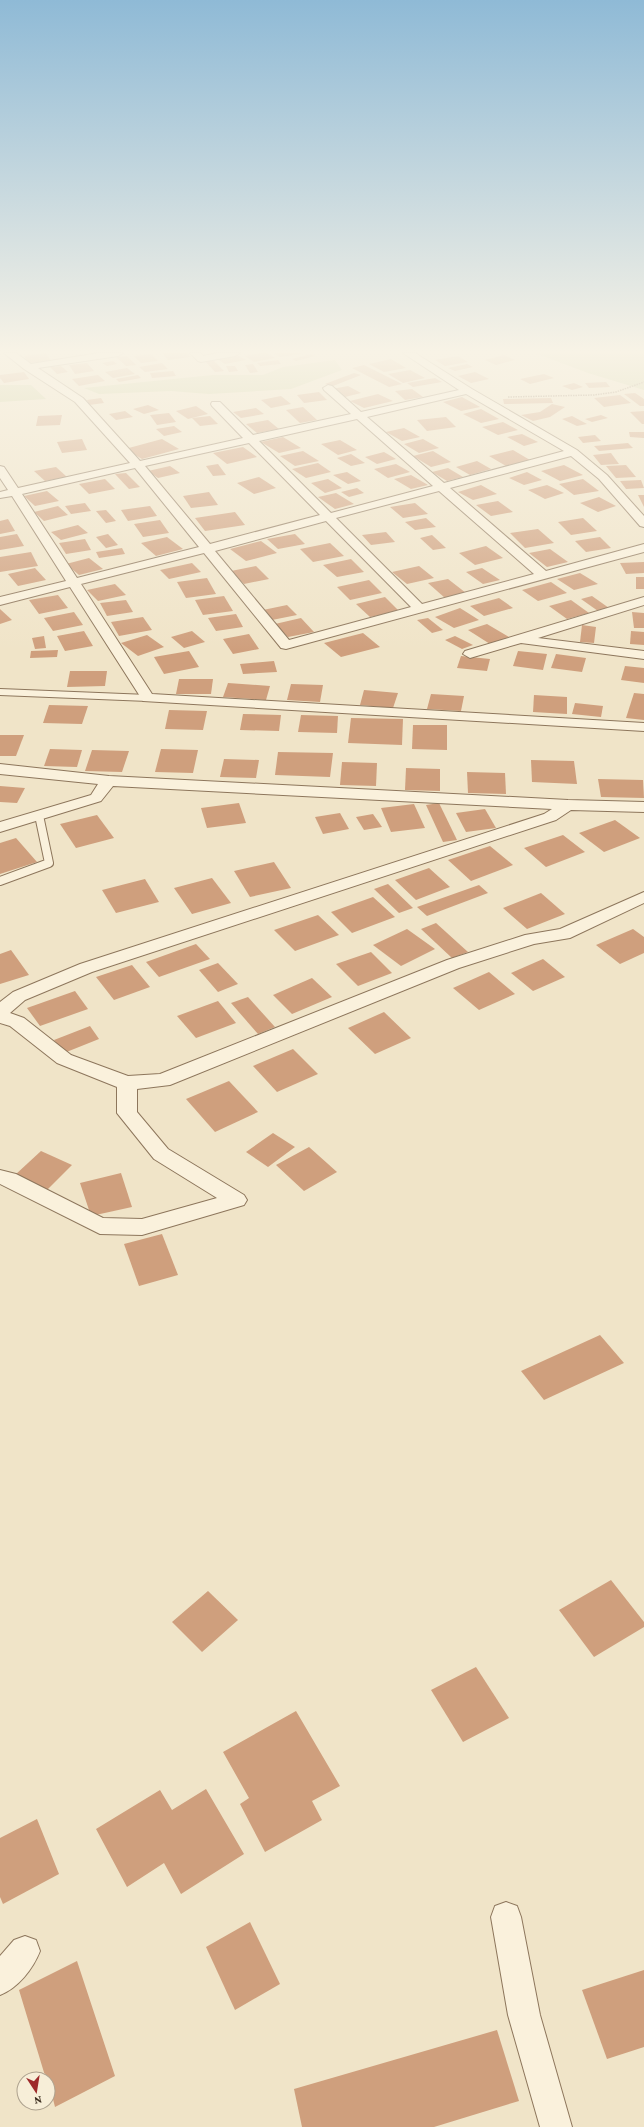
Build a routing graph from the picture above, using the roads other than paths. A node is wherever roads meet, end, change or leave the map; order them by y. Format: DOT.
graph roads {
  1 [pos="126,452"];
  2 [pos="193,452"];
  3 [pos="264,452"];
  4 [pos="402,452"];
  5 [pos="572,452"];
  6 [pos="573,452"];
  7 [pos="138,465"];
  8 [pos="0,469"];
  9 [pos="442,487"];
  10 [pos="15,492"];
  11 [pos="0,496"];
  12 [pos="329,517"];
  13 [pos="644,523"];
  14 [pos="644,548"];
  15 [pos="207,549"];
  16 [pos="543,575"];
  17 [pos="75,582"];
  18 [pos="0,600"];
  19 [pos="644,601"];
  20 [pos="420,608"];
  21 [pos="520,639"];
  22 [pos="470,654"];
  23 [pos="644,655"];
  24 [pos="0,692"];
  25 [pos="148,698"];
  26 [pos="644,727"];
  27 [pos="0,769"];
  28 [pos="109,782"];
  29 [pos="568,806"];
  30 [pos="644,807"];
  31 [pos="40,815"];
  32 [pos="0,827"];
  33 [pos="0,881"];
  34 [pos="644,897"];
  35 [pos="0,1012"];
  36 [pos="0,1016"];
  37 [pos="127,1083"];
  38 [pos="0,1177"];
  39 [pos="506,1917"];
  40 [pos="25,1951"];
  41 [pos="0,1980"];
  42 [pos="556,2127"];
  1 -- 7 [label="street"];
  2 -- 7 [label="street"];
  3 -- 12 [label="street"];
  4 -- 9 [label="street"];
  5 -- 9 [label="street"];
  6 -- 13 [label="street"];
  7 -- 10 [label="street"];
  7 -- 15 [label="street"];
  8 -- 10 [label="street"];
  9 -- 12 [label="street"];
  9 -- 16 [label="street"];
  10 -- 11 [label="street"];
  10 -- 17 [label="street"];
  12 -- 15 [label="street"];
  12 -- 20 [label="street"];
  14 -- 16 [label="street"];
  15 -- 17 [label="street"];
  15 -- 20 [label="street"];
  16 -- 20 [label="street"];
  17 -- 18 [label="street"];
  17 -- 25 [label="street"];
  19 -- 21 [label="street"];
  21 -- 22 [label="street"];
  21 -- 23 [label="street"];
  24 -- 25 [label="lane"];
  25 -- 26 [label="street"];
  27 -- 28 [label="street"];
  28 -- 29 [label="street"];
  28 -- 31 [label="street"];
  29 -- 30 [label="street"];
  29 -- 35 [label="street"];
  31 -- 32 [label="street"];
  31 -- 33 [label="lane"];
  34 -- 37 [label="street"];
  36 -- 37 [label="street"];
  37 -- 38 [label="street"];
  39 -- 42 [label="street"];
  40 -- 41 [label="street"];
}
